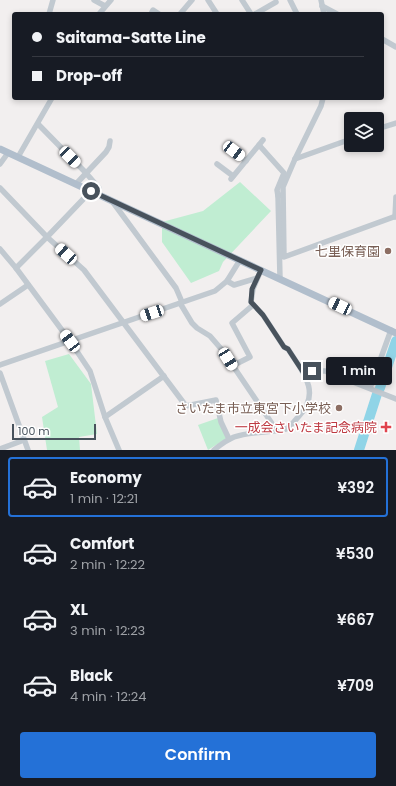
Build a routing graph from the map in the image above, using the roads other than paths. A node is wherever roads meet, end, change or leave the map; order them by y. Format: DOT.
graph roads {
  1 [pos="53,0"];
  2 [pos="94,0"];
  3 [pos="111,0"];
  4 [pos="192,0"];
  5 [pos="208,0"];
  6 [pos="242,0"];
  7 [pos="290,0"];
  8 [pos="277,1"];
  9 [pos="322,3"];
  10 [pos="105,6"];
  11 [pos="50,12"];
  12 [pos="100,12"];
  13 [pos="182,12"];
  14 [pos="216,12"];
  15 [pos="250,12"];
  16 [pos="258,12"];
  17 [pos="296,12"];
  18 [pos="334,12"];
  19 [pos="384,40"];
  20 [pos="396,47"];
  21 [pos="51,100"];
  22 [pos="322,100"];
  23 [pos="396,122"];
  24 [pos="38,124"];
  25 [pos="384,127"];
  26 [pos="263,140"];
  27 [pos="110,141"];
  28 [pos="344,142"];
  29 [pos="259,145"];
  30 [pos="0,149"];
  31 [pos="234,151"];
  32 [pos="8,153"];
  33 [pos="18,157"];
  34 [pos="295,159"];
  35 [pos="246,161"];
  36 [pos="0,164"];
  37 [pos="217,164"];
  38 [pos="86,173"];
  39 [pos="76,184"];
  40 [pos="0,188"];
  41 [pos="91,191"];
  42 [pos="99,194"];
  43 [pos="281,195"];
  44 [pos="396,197"];
  45 [pos="111,200"];
  46 [pos="396,216"];
  47 [pos="48,237"];
  48 [pos="0,249"];
  49 [pos="240,260"];
  50 [pos="16,268"];
  51 [pos="261,270"];
  52 [pos="257,278"];
  53 [pos="280,278"];
  54 [pos="227,281"];
  55 [pos="28,285"];
  56 [pos="181,303"];
  57 [pos="0,304"];
  58 [pos="253,305"];
  59 [pos="123,322"];
  60 [pos="393,332"];
  61 [pos="70,341"];
  62 [pos="0,365"];
  63 [pos="232,366"];
  64 [pos="0,373"];
  65 [pos="305,375"];
  66 [pos="164,376"];
  67 [pos="370,388"];
  68 [pos="396,399"];
  69 [pos="105,417"];
  70 [pos="275,430"];
  71 [pos="229,439"];
  72 [pos="24,440"];
  73 [pos="0,448"];
  74 [pos="28,450"];
  75 [pos="119,450"];
  76 [pos="214,450"];
  1 -- 11 [label="street"];
  2 -- 10 [label="street"];
  3 -- 10 [label="street"];
  4 -- 13 [label="street"];
  5 -- 14 [label="street"];
  6 -- 15 [label="street"];
  7 -- 17 [label="street"];
  8 -- 16 [label="street"];
  9 -- 18 [label="street"];
  10 -- 12 [label="street"];
  19 -- 20 [label="street"];
  21 -- 24 [label="street"];
  22 -- 34 [label="street"];
  23 -- 25 [label="street"];
  24 -- 33 [label="street"];
  24 -- 38 [label="street"];
  26 -- 29 [label="street"];
  27 -- 38 [label="street"];
  28 -- 34 [label="street"];
  29 -- 35 [label="street"];
  29 -- 43 [label="street"];
  30 -- 32 [label="main road"];
  31 -- 35 [label="street"];
  32 -- 33 [label="main road"];
  32 -- 36 [label="street"];
  33 -- 39 [label="main road"];
  34 -- 43 [label="street"];
  35 -- 37 [label="street"];
  38 -- 39 [label="street"];
  38 -- 42 [label="street"];
  39 -- 41 [label="main road"];
  40 -- 47 [label="street"];
  41 -- 42 [label="main road"];
  41 -- 47 [label="street"];
  42 -- 45 [label="main road"];
  43 -- 46 [label="street"];
  43 -- 53 [label="street"];
  44 -- 46 [label="street"];
  45 -- 49 [label="main road"];
  45 -- 56 [label="street"];
  47 -- 50 [label="street"];
  47 -- 59 [label="street"];
  48 -- 50 [label="street"];
  49 -- 51 [label="main road"];
  49 -- 54 [label="street"];
  50 -- 55 [label="street"];
  51 -- 52 [label="street"];
  51 -- 53 [label="main road"];
  52 -- 54 [label="street"];
  52 -- 58 [label="street"];
  53 -- 60 [label="main road"];
  54 -- 56 [label="street"];
  55 -- 57 [label="street"];
  55 -- 61 [label="street"];
  56 -- 59 [label="street"];
  56 -- 63 [label="street"];
  58 -- 63 [label="street"];
  58 -- 65 [label="street"];
  59 -- 61 [label="street"];
  59 -- 66 [label="street"];
  60 -- 67 [label="street"];
  61 -- 62 [label="street"];
  61 -- 69 [label="street"];
  63 -- 70 [label="street"];
  64 -- 72 [label="street"];
  65 -- 67 [label="street"];
  65 -- 70 [label="street"];
  66 -- 69 [label="street"];
  66 -- 71 [label="street"];
  67 -- 68 [label="street"];
  69 -- 75 [label="street"];
  70 -- 71 [label="street"];
  71 -- 76 [label="street"];
  72 -- 73 [label="street"];
  72 -- 74 [label="street"];
}
